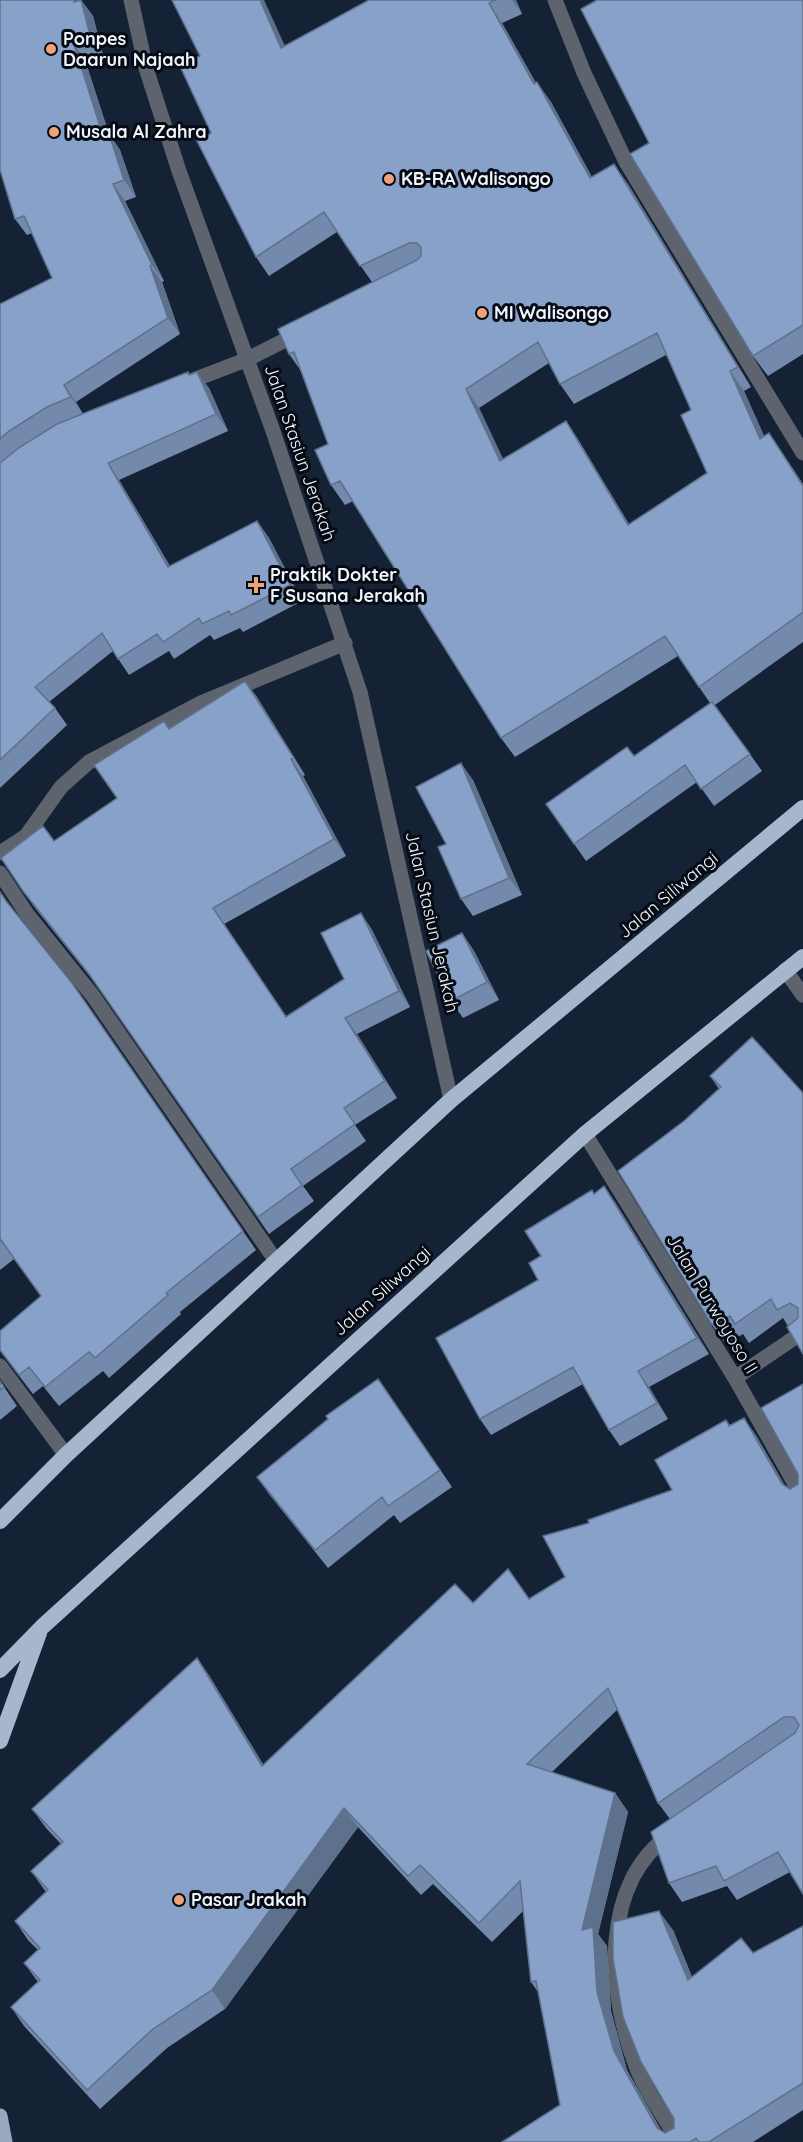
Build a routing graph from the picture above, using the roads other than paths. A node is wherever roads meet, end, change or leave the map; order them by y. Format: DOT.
graph roads {
  1 [pos="131,0"];
  2 [pos="555,0"];
  3 [pos="310,328"];
  4 [pos="248,359"];
  5 [pos="172,389"];
  6 [pos="803,453"];
  7 [pos="345,644"];
  8 [pos="803,808"];
  9 [pos="0,853"];
  10 [pos="0,873"];
  11 [pos="803,957"];
  12 [pos="785,970"];
  13 [pos="803,995"];
  14 [pos="451,1100"];
  15 [pos="585,1134"];
  16 [pos="276,1261"];
  17 [pos="803,1332"];
  18 [pos="0,1366"];
  19 [pos="735,1378"];
  20 [pos="66,1455"];
  21 [pos="803,1498"];
  22 [pos="0,1521"];
  23 [pos="42,1627"];
  24 [pos="0,1670"];
  25 [pos="0,1741"];
  26 [pos="685,1824"];
  27 [pos="0,2116"];
  28 [pos="5,2142"];
  29 [pos="679,2142"];
  1 -- 4 [label="street, Jalan Stasiun Jerakah"];
  2 -- 6 [label="street"];
  3 -- 4 [label="street"];
  4 -- 5 [label="street"];
  4 -- 7 [label="street, Jalan Stasiun Jerakah"];
  7 -- 9 [label="street"];
  7 -- 14 [label="street, Jalan Stasiun Jerakah"];
  8 -- 14 [label="highway, Jalan Siliwangi"];
  10 -- 16 [label="street"];
  11 -- 12 [label="highway, Jalan Siliwangi"];
  12 -- 13 [label="street"];
  12 -- 15 [label="highway, Jalan Siliwangi"];
  14 -- 16 [label="highway, Jalan Siliwangi"];
  15 -- 19 [label="street, Jalan Purwoyoso II"];
  15 -- 23 [label="highway, Jalan Siliwangi"];
  16 -- 20 [label="highway, Jalan Siliwangi"];
  17 -- 19 [label="street"];
  18 -- 20 [label="street"];
  19 -- 21 [label="street, Jalan Purwoyoso II"];
  20 -- 22 [label="highway, Jalan Siliwangi"];
  23 -- 24 [label="highway, Jalan Siliwangi"];
  23 -- 25 [label="highway"];
  26 -- 29 [label="street"];
  27 -- 28 [label="main road"];
}
